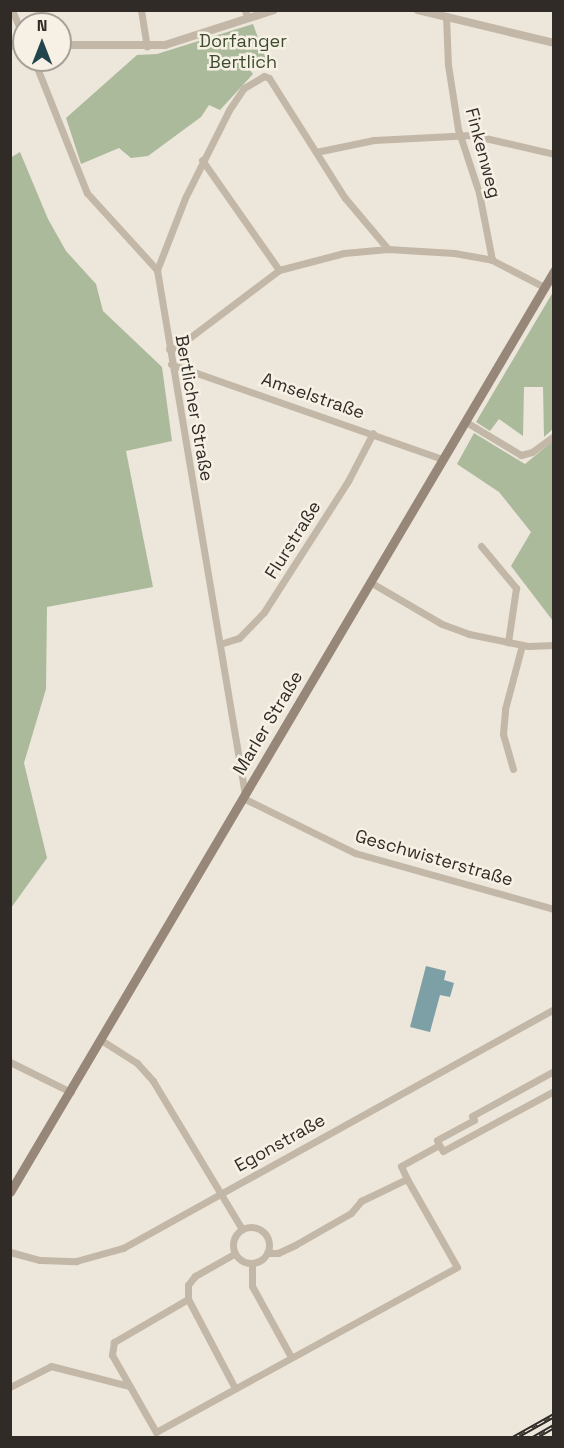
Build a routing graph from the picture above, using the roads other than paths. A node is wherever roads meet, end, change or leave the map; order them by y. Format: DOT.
graph roads {
  1 [pos="141,10"];
  2 [pos="274,10"];
  3 [pos="418,10"];
  4 [pos="246,14"];
  5 [pos="446,16"];
  6 [pos="554,43"];
  7 [pos="72,45"];
  8 [pos="147,47"];
  9 [pos="39,72"];
  10 [pos="461,136"];
  11 [pos="316,152"];
  12 [pos="554,154"];
  13 [pos="202,159"];
  14 [pos="388,249"];
  15 [pos="492,260"];
  16 [pos="158,270"];
  17 [pos="279,270"];
  18 [pos="554,271"];
  19 [pos="544,287"];
  20 [pos="168,349"];
  21 [pos="171,364"];
  22 [pos="465,422"];
  23 [pos="373,433"];
  24 [pos="554,436"];
  25 [pos="443,459"];
  26 [pos="481,546"];
  27 [pos="370,582"];
  28 [pos="508,642"];
  29 [pos="220,644"];
  30 [pos="522,645"];
  31 [pos="554,645"];
  32 [pos="513,769"];
  33 [pos="244,797"];
  34 [pos="554,909"];
  35 [pos="554,1009"];
  36 [pos="101,1040"];
  37 [pos="10,1062"];
  38 [pos="554,1071"];
  39 [pos="554,1091"];
  40 [pos="71,1092"];
  41 [pos="439,1144"];
  42 [pos="407,1179"];
  43 [pos="10,1192"];
  44 [pos="221,1194"];
  45 [pos="242,1229"];
  46 [pos="10,1252"];
  47 [pos="267,1253"];
  48 [pos="234,1254"];
  49 [pos="252,1264"];
  50 [pos="188,1299"];
  51 [pos="291,1357"];
  52 [pos="129,1386"];
  53 [pos="10,1387"];
  54 [pos="235,1388"];
  1 -- 8 [label="street"];
  2 -- 4 [label="street"];
  3 -- 5 [label="street"];
  4 -- 8 [label="street"];
  5 -- 6 [label="street"];
  5 -- 10 [label="street, Finkenweg"];
  7 -- 8 [label="street"];
  9 -- 16 [label="street"];
  10 -- 11 [label="street"];
  10 -- 12 [label="street"];
  10 -- 15 [label="street, Finkenweg"];
  11 -- 13 [label="street"];
  11 -- 14 [label="street"];
  13 -- 16 [label="street"];
  13 -- 17 [label="street"];
  14 -- 15 [label="street"];
  14 -- 17 [label="street"];
  15 -- 19 [label="street"];
  16 -- 20 [label="street, Bertlicher Straße"];
  17 -- 20 [label="street"];
  18 -- 19 [label="main road, Marler Straße"];
  19 -- 22 [label="main road, Marler Straße"];
  20 -- 21 [label="street, Bertlicher Straße"];
  21 -- 23 [label="street, Amselstraße"];
  21 -- 29 [label="street, Bertlicher Straße"];
  22 -- 24 [label="street"];
  22 -- 25 [label="main road, Marler Straße"];
  23 -- 25 [label="street, Amselstraße"];
  23 -- 29 [label="street, Flurstraße"];
  25 -- 27 [label="main road, Marler Straße"];
  26 -- 28 [label="street"];
  27 -- 28 [label="street"];
  27 -- 33 [label="main road, Marler Straße"];
  28 -- 30 [label="street"];
  29 -- 33 [label="street, Bertlicher Straße"];
  30 -- 31 [label="street"];
  30 -- 32 [label="street"];
  33 -- 34 [label="street, Geschwisterstraße"];
  33 -- 36 [label="main road, Marler Straße"];
  35 -- 44 [label="street, Egonstraße"];
  36 -- 40 [label="main road, Marler Straße"];
  36 -- 44 [label="street"];
  37 -- 40 [label="street"];
  38 -- 41 [label="street"];
  39 -- 41 [label="street"];
  40 -- 43 [label="main road, Marler Straße"];
  41 -- 42 [label="street"];
  42 -- 47 [label="street"];
  42 -- 51 [label="street"];
  44 -- 45 [label="street"];
  44 -- 46 [label="street, Egonstraße"];
  45 -- 47 [label="street"];
  45 -- 48 [label="street"];
  47 -- 49 [label="street"];
  48 -- 49 [label="street"];
  48 -- 50 [label="street"];
  49 -- 51 [label="street"];
  50 -- 52 [label="street"];
  50 -- 54 [label="street"];
  51 -- 54 [label="street"];
  52 -- 53 [label="street"];
  52 -- 54 [label="street"];
}
